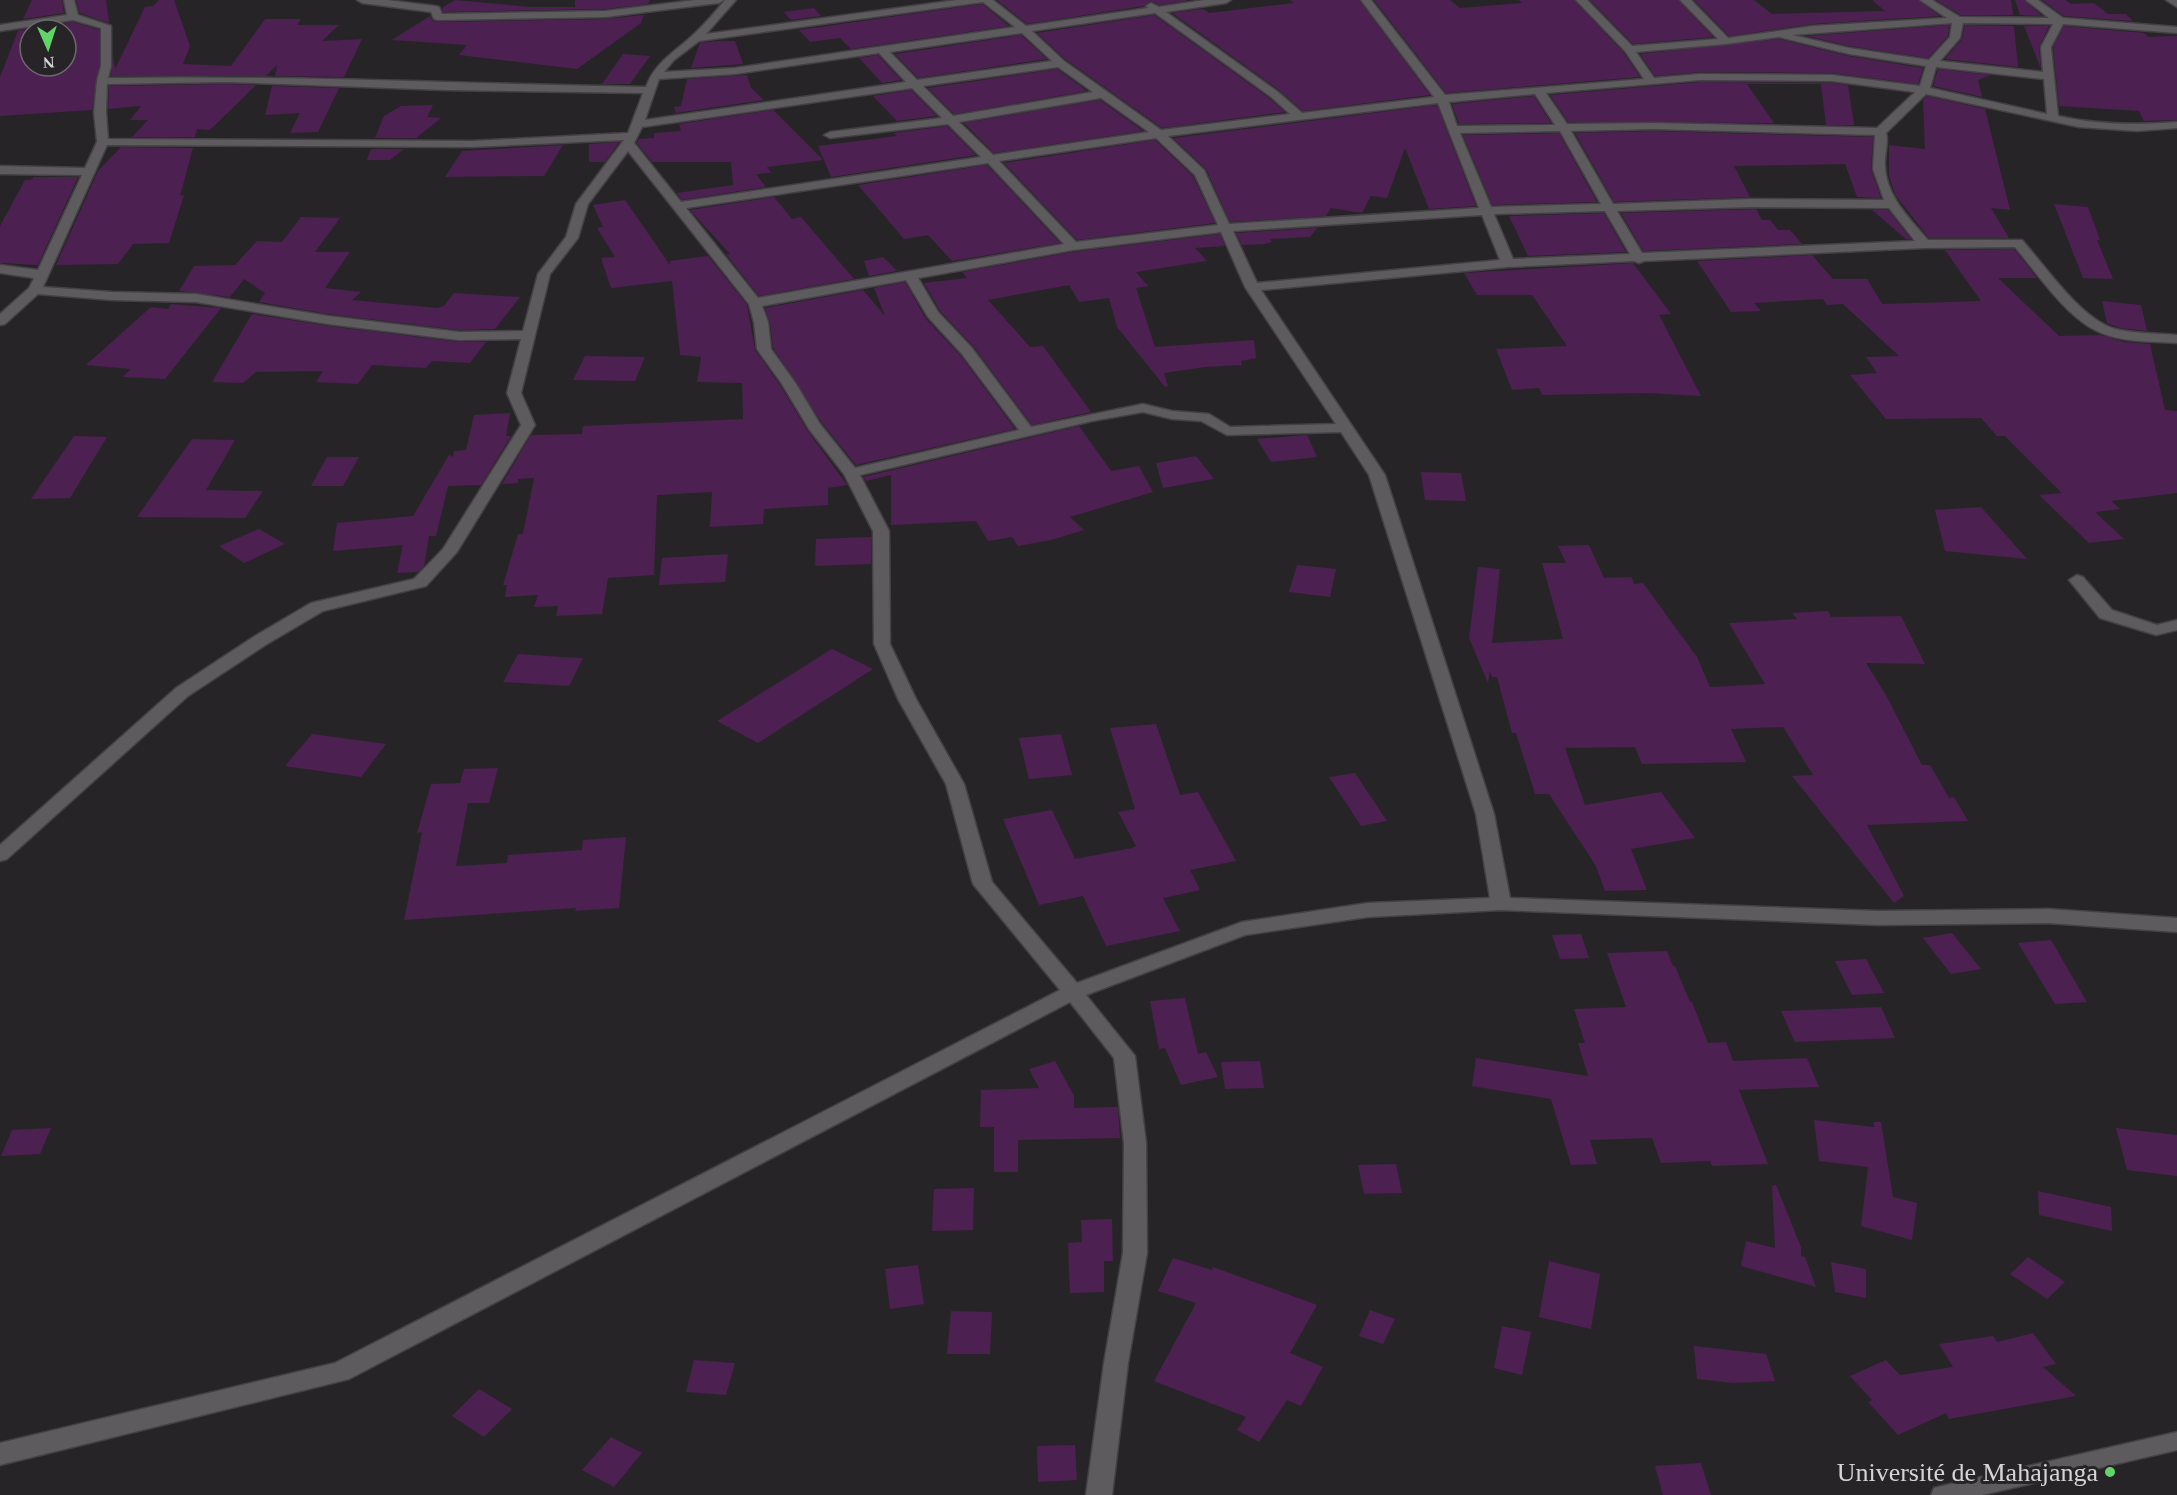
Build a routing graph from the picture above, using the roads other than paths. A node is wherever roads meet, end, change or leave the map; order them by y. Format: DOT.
graph roads {
  1 [pos="69,0"];
  2 [pos="362,0"];
  3 [pos="719,0"];
  4 [pos="731,0"];
  5 [pos="980,0"];
  6 [pos="987,0"];
  7 [pos="1144,0"];
  8 [pos="1226,0"];
  9 [pos="1366,0"];
  10 [pos="1581,0"];
  11 [pos="1685,0"];
  12 [pos="1925,0"];
  13 [pos="2031,0"];
  14 [pos="2171,0"];
  15 [pos="2177,3"];
  16 [pos="1156,9"];
  17 [pos="74,16"];
  18 [pos="1958,20"];
  19 [pos="2060,21"];
  20 [pos="0,28"];
  21 [pos="1025,30"];
  22 [pos="2177,30"];
  23 [pos="1776,34"];
  24 [pos="696,38"];
  25 [pos="1726,41"];
  26 [pos="1629,49"];
  27 [pos="882,50"];
  28 [pos="1060,63"];
  29 [pos="1932,63"];
  30 [pos="2047,76"];
  31 [pos="102,81"];
  32 [pos="1652,81"];
  33 [pos="652,83"];
  34 [pos="913,84"];
  35 [pos="1924,90"];
  36 [pos="1539,92"];
  37 [pos="1102,94"];
  38 [pos="1443,99"];
  39 [pos="1301,118"];
  40 [pos="2053,119"];
  41 [pos="950,120"];
  42 [pos="2177,125"];
  43 [pos="1564,129"];
  44 [pos="1453,130"];
  45 [pos="1880,132"];
  46 [pos="632,134"];
  47 [pos="1160,134"];
  48 [pos="830,135"];
  49 [pos="103,142"];
  50 [pos="989,160"];
  51 [pos="0,170"];
  52 [pos="89,172"];
  53 [pos="1891,204"];
  54 [pos="676,206"];
  55 [pos="1611,209"];
  56 [pos="1487,211"];
  57 [pos="1225,228"];
  58 [pos="1924,244"];
  59 [pos="1072,246"];
  60 [pos="1639,259"];
  61 [pos="1508,263"];
  62 [pos="0,269"];
  63 [pos="42,275"];
  64 [pos="911,277"];
  65 [pos="1252,287"];
  66 [pos="35,290"];
  67 [pos="755,303"];
  68 [pos="0,321"];
  69 [pos="530,335"];
  70 [pos="2177,339"];
  71 [pos="1345,428"];
  72 [pos="1028,432"];
  73 [pos="851,473"];
  74 [pos="2077,580"];
  75 [pos="2177,625"];
  76 [pos="0,855"];
  77 [pos="1500,904"];
  78 [pos="2177,925"];
  79 [pos="1073,992"];
  80 [pos="2177,1441"];
  81 [pos="0,1454"];
  82 [pos="1099,1495"];
  83 [pos="1942,1495"];
  1 -- 17 [label="street"];
  2 -- 3 [label="street"];
  4 -- 24 [label="street"];
  5 -- 24 [label="street"];
  6 -- 21 [label="street"];
  7 -- 16 [label="street"];
  8 -- 16 [label="street"];
  9 -- 38 [label="street"];
  10 -- 26 [label="street"];
  11 -- 25 [label="street"];
  12 -- 18 [label="street"];
  13 -- 19 [label="street"];
  14 -- 15 [label="street"];
  16 -- 21 [label="street"];
  16 -- 39 [label="street"];
  17 -- 20 [label="street"];
  17 -- 31 [label="street"];
  18 -- 19 [label="street"];
  18 -- 23 [label="street"];
  18 -- 29 [label="street"];
  19 -- 22 [label="street"];
  19 -- 30 [label="street"];
  21 -- 27 [label="street"];
  21 -- 28 [label="street"];
  23 -- 25 [label="street"];
  23 -- 29 [label="street"];
  24 -- 33 [label="street"];
  25 -- 26 [label="street"];
  26 -- 32 [label="street"];
  27 -- 33 [label="street"];
  27 -- 34 [label="street"];
  28 -- 34 [label="street"];
  28 -- 37 [label="street"];
  29 -- 30 [label="street"];
  29 -- 35 [label="street"];
  30 -- 40 [label="street"];
  31 -- 33 [label="street"];
  31 -- 49 [label="street"];
  32 -- 35 [label="street"];
  32 -- 36 [label="street"];
  33 -- 46 [label="street"];
  34 -- 41 [label="street"];
  34 -- 46 [label="street"];
  35 -- 40 [label="street"];
  35 -- 45 [label="street"];
  36 -- 38 [label="street"];
  36 -- 43 [label="street"];
  37 -- 41 [label="street"];
  37 -- 47 [label="street"];
  38 -- 39 [label="street"];
  38 -- 44 [label="street"];
  39 -- 47 [label="street"];
  40 -- 42 [label="street"];
  41 -- 48 [label="street"];
  41 -- 50 [label="street"];
  43 -- 44 [label="street"];
  43 -- 45 [label="street"];
  43 -- 55 [label="street"];
  44 -- 56 [label="street"];
  45 -- 53 [label="street"];
  46 -- 49 [label="street"];
  46 -- 54 [label="street"];
  46 -- 69 [label="street"];
  47 -- 50 [label="street"];
  47 -- 57 [label="street"];
  49 -- 52 [label="street"];
  50 -- 54 [label="street"];
  50 -- 59 [label="street"];
  51 -- 52 [label="street"];
  52 -- 63 [label="street"];
  53 -- 55 [label="street"];
  53 -- 58 [label="street"];
  54 -- 67 [label="street"];
  55 -- 56 [label="street"];
  55 -- 60 [label="street"];
  56 -- 57 [label="street"];
  56 -- 61 [label="street"];
  57 -- 59 [label="street"];
  57 -- 65 [label="street"];
  58 -- 60 [label="street"];
  58 -- 70 [label="street"];
  59 -- 64 [label="street"];
  60 -- 61 [label="street"];
  61 -- 65 [label="street"];
  62 -- 63 [label="street"];
  63 -- 66 [label="street"];
  64 -- 67 [label="street"];
  64 -- 72 [label="street"];
  65 -- 71 [label="street"];
  66 -- 68 [label="street"];
  66 -- 69 [label="street"];
  67 -- 73 [label="street"];
  69 -- 76 [label="street"];
  71 -- 72 [label="street"];
  71 -- 77 [label="street"];
  72 -- 73 [label="street"];
  73 -- 79 [label="street"];
  74 -- 75 [label="street"];
  77 -- 78 [label="street"];
  77 -- 79 [label="street"];
  79 -- 81 [label="street"];
  79 -- 82 [label="street"];
  80 -- 83 [label="lane"];
}
